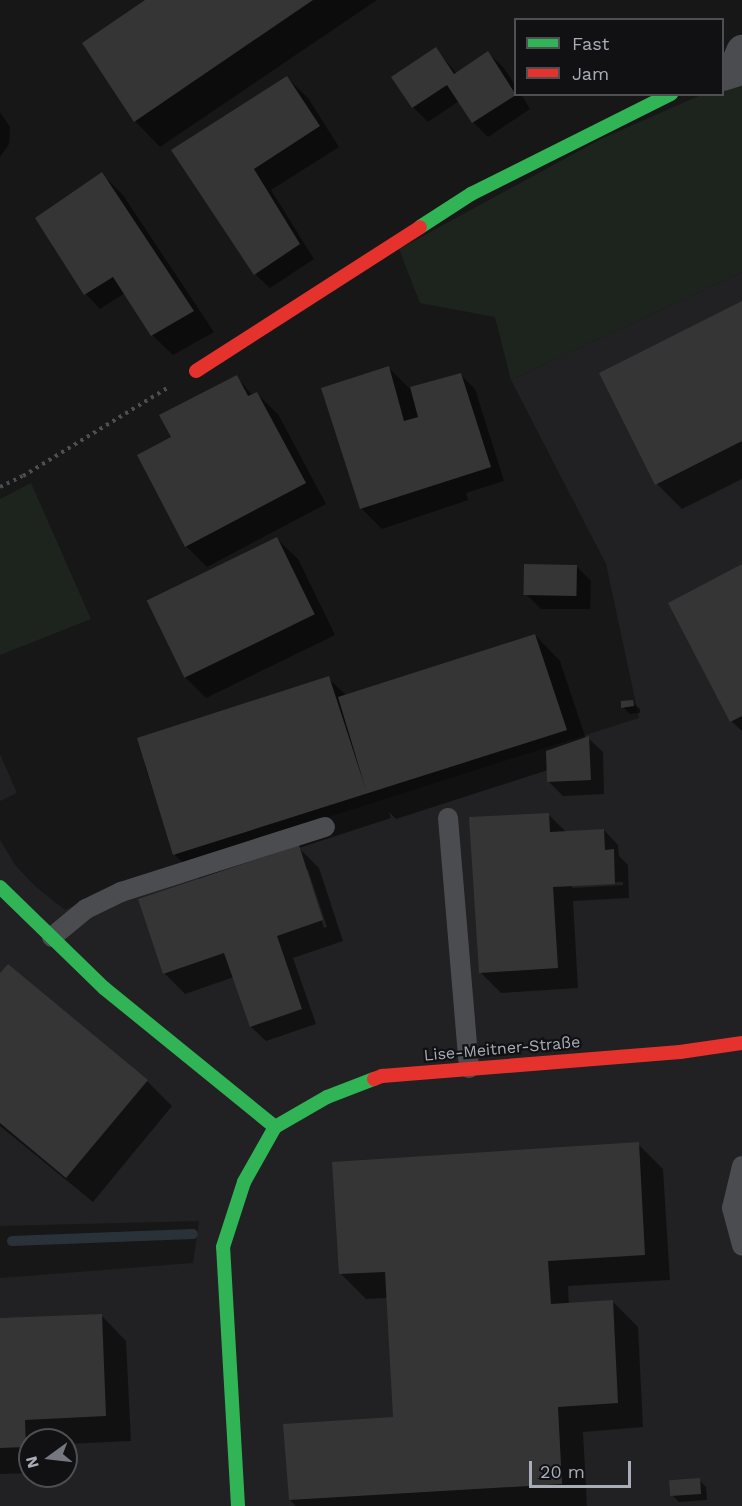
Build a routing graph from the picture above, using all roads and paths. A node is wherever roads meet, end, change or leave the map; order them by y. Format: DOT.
graph roads {
  1 [pos="742,51"];
  2 [pos="724,74"];
  3 [pos="668,96"];
  4 [pos="196,371"];
  5 [pos="0,487"];
  6 [pos="448,818"];
  7 [pos="325,826"];
  8 [pos="0,887"];
  9 [pos="52,937"];
  10 [pos="742,1043"];
  11 [pos="469,1068"];
  12 [pos="275,1127"];
  13 [pos="742,1166"];
  14 [pos="742,1246"];
  15 [pos="238,1506"];
  1 -- 2 [label="street"];
  3 -- 4 [label="street"];
  4 -- 5 [label="path"];
  6 -- 11 [label="lane"];
  7 -- 9 [label="lane"];
  8 -- 9 [label="street"];
  9 -- 12 [label="street"];
  10 -- 11 [label="street, Lise-Meitner-Straße"];
  11 -- 12 [label="street, Lise-Meitner-Straße"];
  12 -- 15 [label="street"];
  13 -- 14 [label="lane"];
}
